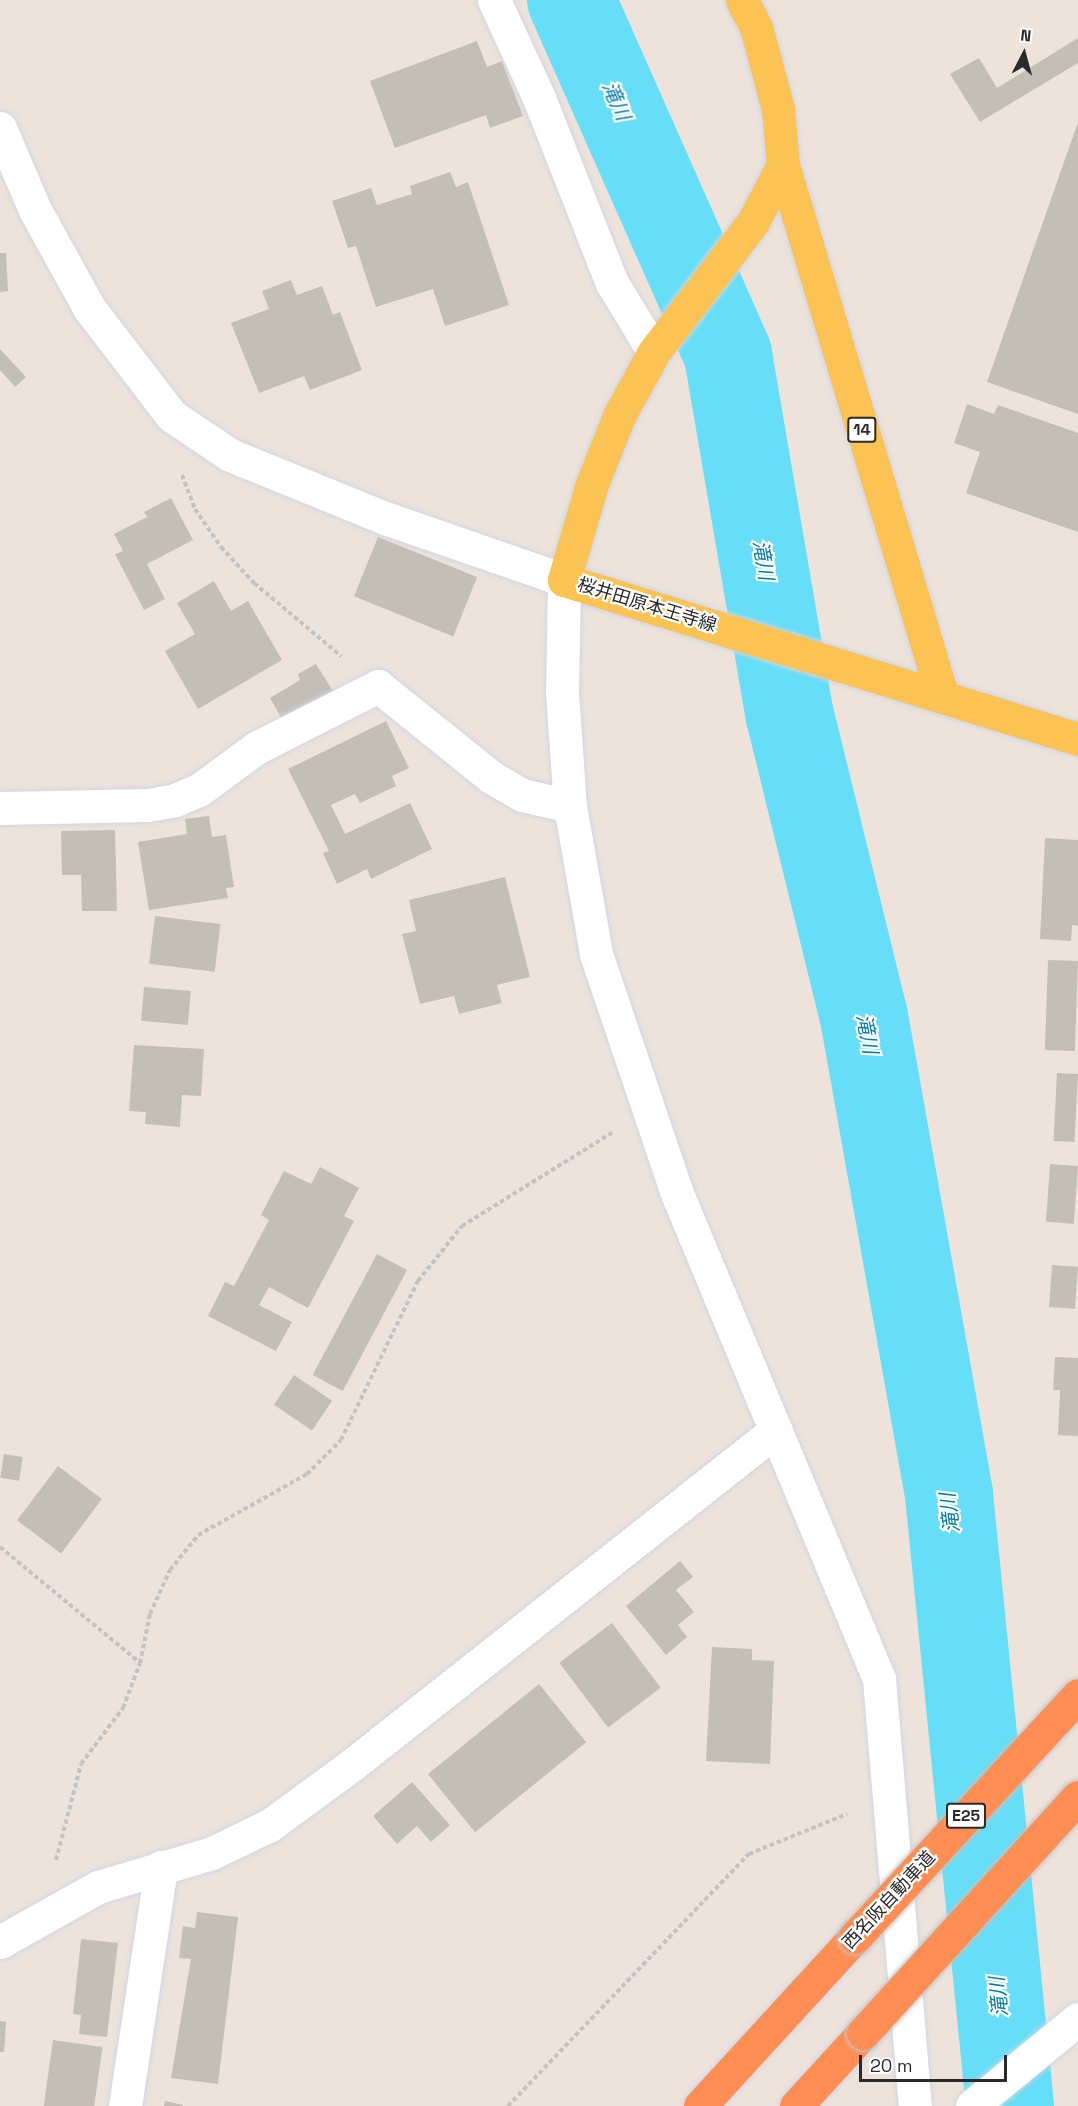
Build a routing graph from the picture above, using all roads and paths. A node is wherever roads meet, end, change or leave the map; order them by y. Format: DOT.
graph roads {
  1 [pos="494,0"];
  2 [pos="742,0"];
  3 [pos="0,128"];
  4 [pos="783,165"];
  5 [pos="0,192"];
  6 [pos="35,210"];
  7 [pos="654,352"];
  8 [pos="172,416"];
  9 [pos="564,580"];
  10 [pos="378,686"];
  11 [pos="942,695"];
  12 [pos="1078,739"];
  13 [pos="570,806"];
  14 [pos="0,808"];
  15 [pos="647,1110"];
  16 [pos="775,1431"];
  17 [pos="0,1547"];
  18 [pos="140,1663"];
  19 [pos="1078,1695"];
  20 [pos="889,1796"];
  21 [pos="1078,1797"];
  22 [pos="161,1867"];
  23 [pos="31,1922"];
  24 [pos="0,1942"];
  25 [pos="1078,2020"];
  26 [pos="980,2098"];
  27 [pos="125,2106"];
  28 [pos="508,2106"];
  29 [pos="699,2106"];
  30 [pos="796,2106"];
  31 [pos="915,2106"];
  1 -- 7 [label="street"];
  2 -- 4 [label="main road, 14"];
  3 -- 6 [label="street"];
  4 -- 7 [label="main road, 桜井田原本王寺線"];
  4 -- 11 [label="main road, 14"];
  5 -- 6 [label="street"];
  6 -- 8 [label="street"];
  7 -- 9 [label="main road, 桜井田原本王寺線"];
  8 -- 9 [label="street"];
  8 -- 10 [label="path"];
  9 -- 11 [label="main road, 桜井田原本王寺線"];
  9 -- 13 [label="street"];
  10 -- 13 [label="street"];
  10 -- 14 [label="street"];
  11 -- 12 [label="main road, 桜井田原本王寺線"];
  13 -- 15 [label="street"];
  15 -- 16 [label="street"];
  15 -- 18 [label="path"];
  16 -- 20 [label="street"];
  16 -- 22 [label="street"];
  17 -- 18 [label="path"];
  18 -- 23 [label="path"];
  19 -- 29 [label="highway, 西名阪自動車道 / E25, bridge"];
  20 -- 28 [label="path"];
  20 -- 31 [label="street"];
  21 -- 30 [label="highway, bridge"];
  22 -- 23 [label="street"];
  22 -- 27 [label="street"];
  23 -- 24 [label="street"];
  25 -- 26 [label="street"];
}
